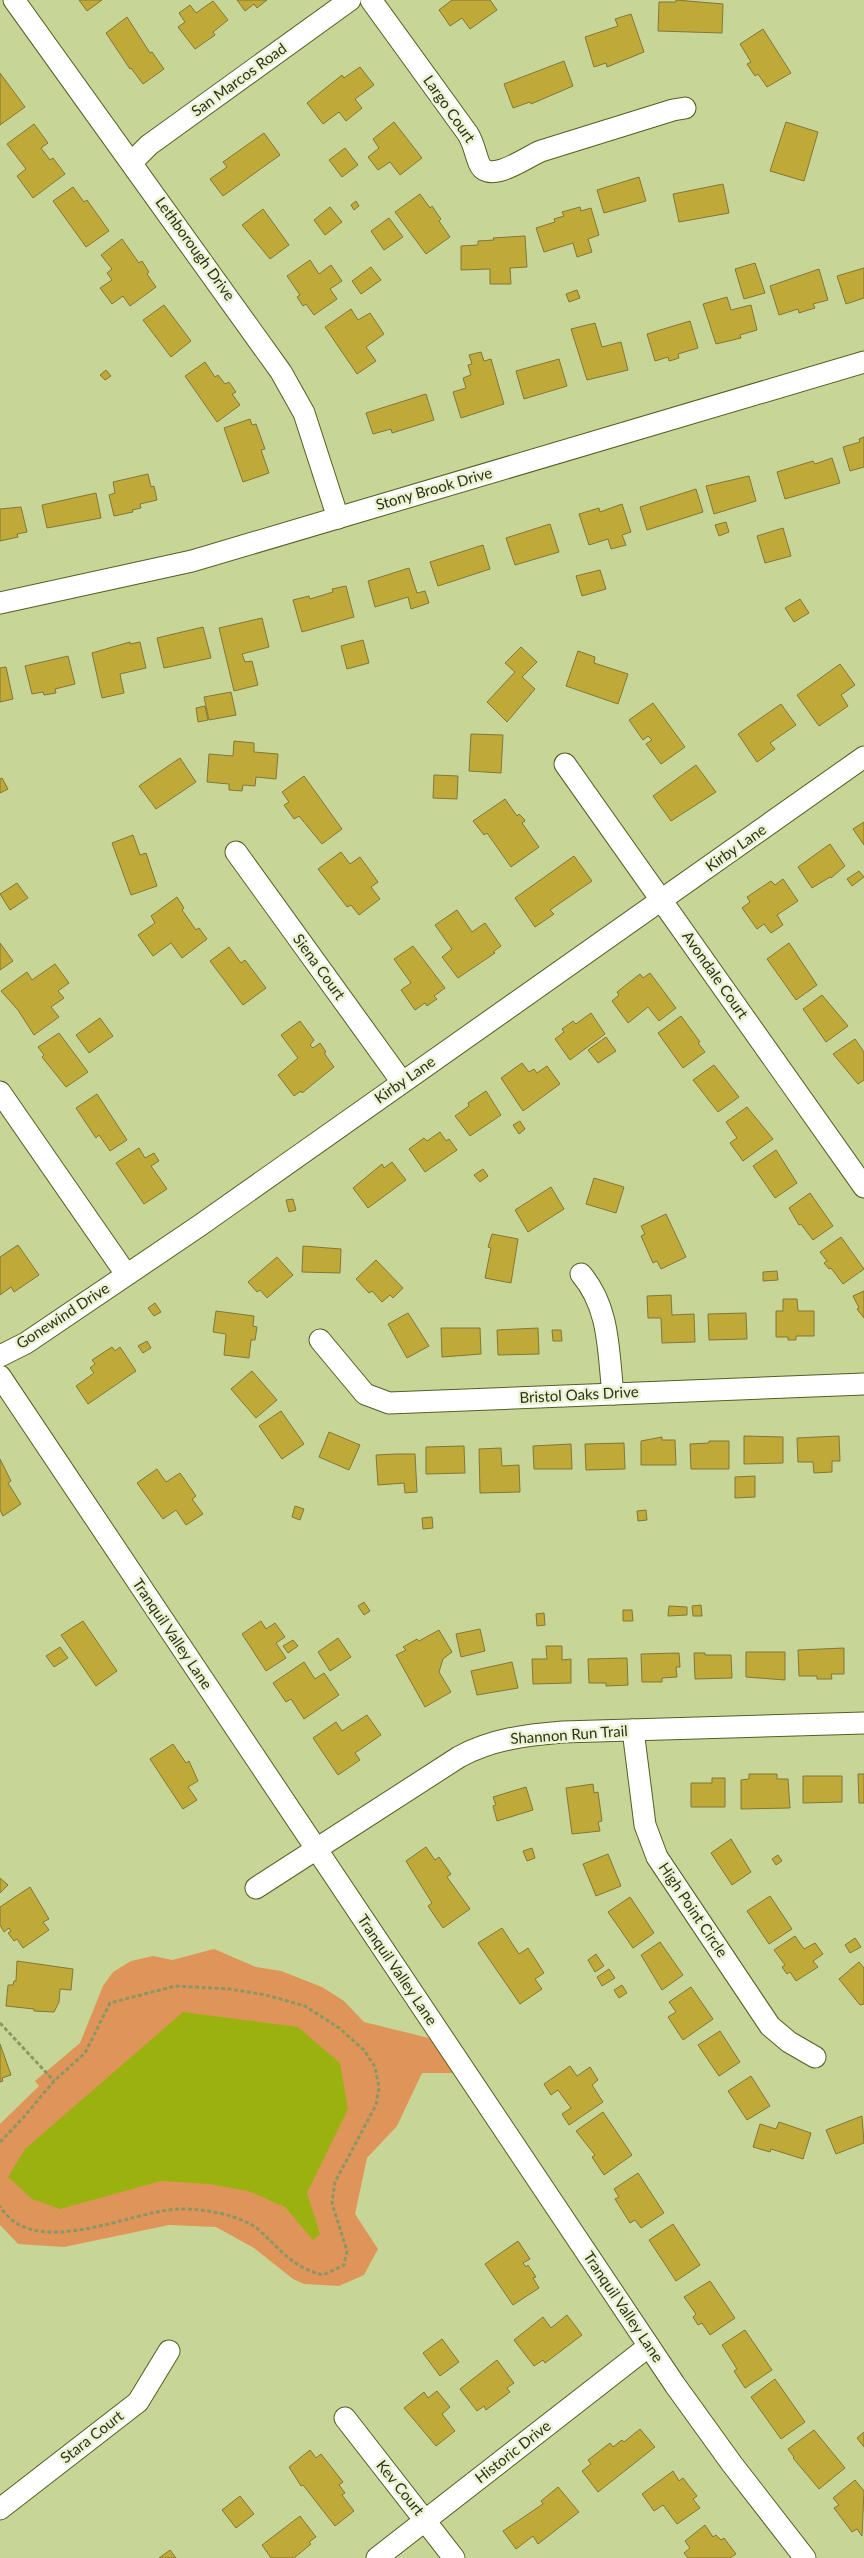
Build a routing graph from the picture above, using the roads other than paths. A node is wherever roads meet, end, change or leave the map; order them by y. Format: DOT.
graph roads {
  1 [pos="14,0"];
  2 [pos="350,0"];
  3 [pos="371,0"];
  4 [pos="685,108"];
  5 [pos="132,162"];
  6 [pos="864,362"];
  7 [pos="338,518"];
  8 [pos="0,603"];
  9 [pos="864,758"];
  10 [pos="565,764"];
  11 [pos="236,852"];
  12 [pos="663,900"];
  13 [pos="402,1082"];
  14 [pos="0,1092"];
  15 [pos="864,1187"];
  16 [pos="126,1274"];
  17 [pos="581,1274"];
  18 [pos="320,1340"];
  19 [pos="0,1356"];
  20 [pos="0,1376"];
  21 [pos="864,1384"];
  22 [pos="613,1394"];
  23 [pos="864,1723"];
  24 [pos="633,1730"];
  25 [pos="316,1848"];
  26 [pos="256,1888"];
  27 [pos="815,2057"];
  28 [pos="649,2346"];
  29 [pos="169,2351"];
  30 [pos="345,2418"];
  31 [pos="0,2509"];
  32 [pos="426,2520"];
  33 [pos="377,2558"];
  34 [pos="454,2558"];
  35 [pos="805,2558"];
  1 -- 5 [label="street, Lethborough Drive"];
  2 -- 5 [label="street, San Marcos Road"];
  3 -- 4 [label="street, Largo Court"];
  5 -- 7 [label="street, Lethborough Drive"];
  6 -- 7 [label="street, Stony Brook Drive"];
  7 -- 8 [label="street, Stony Brook Drive"];
  9 -- 12 [label="street, Kirby Lane"];
  10 -- 12 [label="street, Avondale Court"];
  11 -- 13 [label="street, Siena Court"];
  12 -- 13 [label="street, Kirby Lane"];
  12 -- 15 [label="street, Avondale Court"];
  13 -- 16 [label="street, Kirby Lane"];
  14 -- 16 [label="street"];
  16 -- 19 [label="street, Gonewind Drive"];
  17 -- 22 [label="street"];
  18 -- 22 [label="street, Bristol Oaks Drive"];
  20 -- 25 [label="street, Tranquil Valley Lane"];
  21 -- 22 [label="street, Bristol Oaks Drive"];
  23 -- 24 [label="street, Shannon Run Trail"];
  24 -- 25 [label="street, Shannon Run Trail"];
  24 -- 27 [label="street, High Point Circle"];
  25 -- 26 [label="street, Shannon Run Trail"];
  25 -- 28 [label="street, Tranquil Valley Lane"];
  28 -- 32 [label="street, Historic Drive"];
  28 -- 35 [label="street, Tranquil Valley Lane"];
  29 -- 31 [label="street, Stara Court"];
  30 -- 32 [label="street, Kev Court"];
  32 -- 33 [label="street, Historic Drive"];
  32 -- 34 [label="street, Kev Court"];
}
